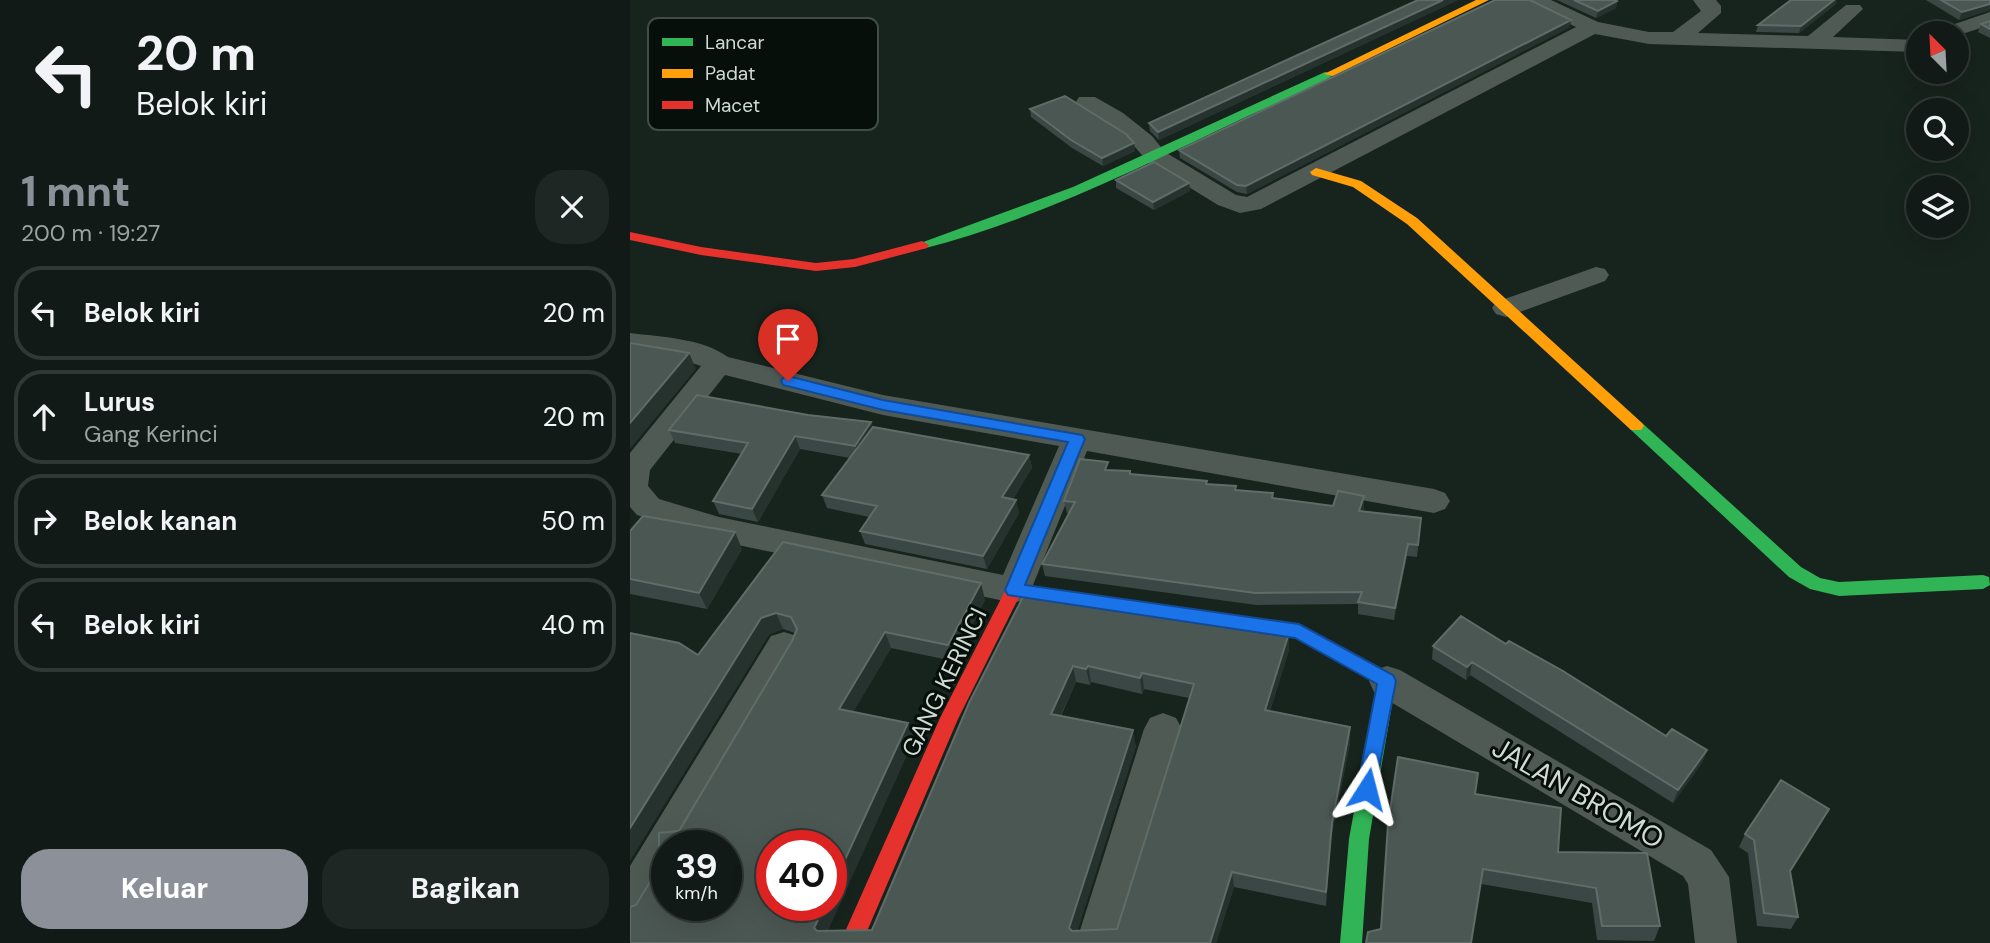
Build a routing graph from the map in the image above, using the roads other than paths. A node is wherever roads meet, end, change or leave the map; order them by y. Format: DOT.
graph roads {
  1 [pos="1485,0"];
  2 [pos="1535,0"];
  3 [pos="1703,0"];
  4 [pos="1853,9"];
  5 [pos="1990,18"];
  6 [pos="1969,25"];
  7 [pos="1592,27"];
  8 [pos="1678,39"];
  9 [pos="1813,43"];
  10 [pos="1906,46"];
  11 [pos="1087,102"];
  12 [pos="1156,157"];
  13 [pos="1316,172"];
  14 [pos="630,236"];
  15 [pos="1596,275"];
  16 [pos="1506,308"];
  17 [pos="630,342"];
  18 [pos="718,364"];
  19 [pos="1077,439"];
  20 [pos="632,468"];
  21 [pos="1434,501"];
  22 [pos="1983,582"];
  23 [pos="1014,590"];
  24 [pos="784,646"];
  25 [pos="1387,681"];
  26 [pos="1163,729"];
  27 [pos="630,904"];
  28 [pos="851,943"];
  29 [pos="1097,943"];
  30 [pos="1351,943"];
  31 [pos="1716,943"];
  1 -- 12 [label="street"];
  2 -- 7 [label="street"];
  3 -- 8 [label="street"];
  4 -- 9 [label="street"];
  5 -- 6 [label="street"];
  7 -- 8 [label="street"];
  7 -- 13 [label="street"];
  8 -- 9 [label="street"];
  9 -- 10 [label="street"];
  11 -- 12 [label="street"];
  12 -- 13 [label="street"];
  12 -- 14 [label="street"];
  13 -- 16 [label="street"];
  15 -- 16 [label="street"];
  16 -- 22 [label="street"];
  17 -- 18 [label="street"];
  18 -- 19 [label="street"];
  18 -- 20 [label="street"];
  19 -- 21 [label="street"];
  19 -- 23 [label="street"];
  20 -- 23 [label="street"];
  23 -- 25 [label="street, GANG KERINCI"];
  23 -- 28 [label="street, GANG KERINCI"];
  24 -- 27 [label="street"];
  25 -- 30 [label="street"];
  25 -- 31 [label="street, JALAN BROMO"];
  26 -- 29 [label="street"];
}
